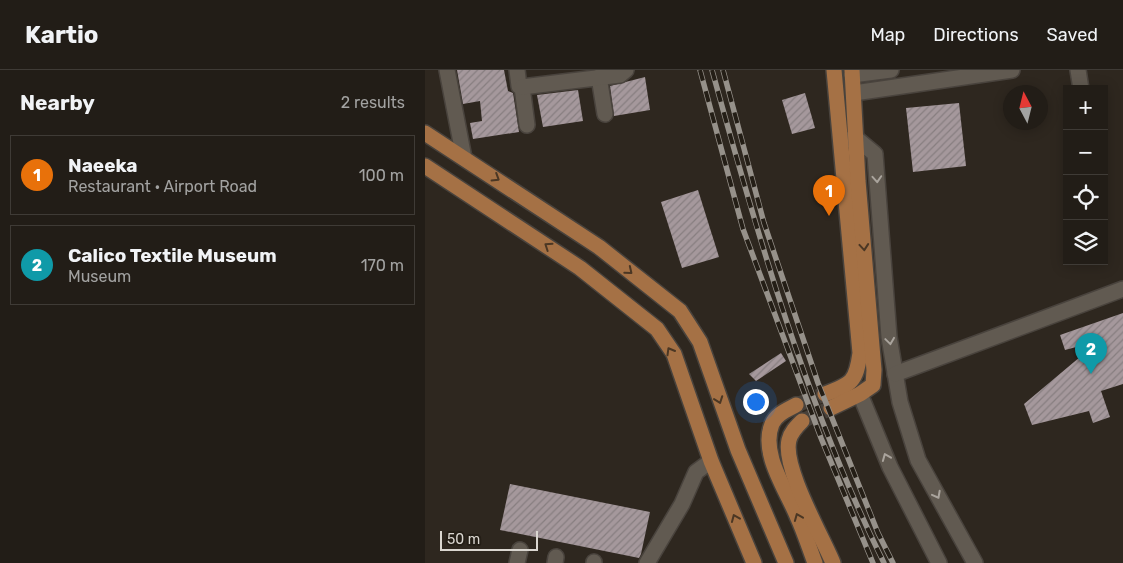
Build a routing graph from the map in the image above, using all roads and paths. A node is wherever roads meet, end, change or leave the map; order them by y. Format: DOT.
graph roads {
  1 [pos="447,70"];
  2 [pos="517,70"];
  3 [pos="626,70"];
  4 [pos="834,70"];
  5 [pos="891,70"];
  6 [pos="1012,70"];
  7 [pos="1078,70"];
  8 [pos="852,72"];
  9 [pos="599,77"];
  10 [pos="1080,85"];
  11 [pos="522,87"];
  12 [pos="854,93"];
  13 [pos="605,114"];
  14 [pos="527,125"];
  15 [pos="425,133"];
  16 [pos="857,139"];
  17 [pos="842,140"];
  18 [pos="464,158"];
  19 [pos="425,166"];
  20 [pos="852,178"];
  21 [pos="1123,289"];
  22 [pos="895,374"];
  23 [pos="860,394"];
  24 [pos="795,405"];
  25 [pos="801,421"];
  26 [pos="711,461"];
  27 [pos="647,563"];
  28 [pos="754,563"];
  29 [pos="786,563"];
  30 [pos="815,563"];
  31 [pos="833,563"];
  32 [pos="939,563"];
  33 [pos="975,563"];
  1 -- 18 [label="street"];
  2 -- 11 [label="street"];
  3 -- 9 [label="street"];
  4 -- 17 [label="main road"];
  5 -- 8 [label="street"];
  6 -- 12 [label="street"];
  7 -- 10 [label="street"];
  8 -- 12 [label="main road"];
  9 -- 11 [label="street"];
  9 -- 13 [label="street"];
  11 -- 14 [label="street"];
  12 -- 16 [label="main road"];
  15 -- 18 [label="main road"];
  16 -- 17 [label="street"];
  16 -- 20 [label="main road"];
  16 -- 22 [label="street, one-way"];
  17 -- 20 [label="main road"];
  18 -- 29 [label="main road, one-way"];
  26 -- 19 [label="main road, one-way"];
  20 -- 23 [label="main road, one-way"];
  20 -- 23 [label="main road"];
  21 -- 22 [label="street"];
  22 -- 33 [label="street, one-way"];
  32 -- 23 [label="street, one-way"];
  30 -- 24 [label="main road, one-way"];
  25 -- 31 [label="main road"];
  26 -- 27 [label="street"];
  28 -- 26 [label="main road, one-way"];
}
